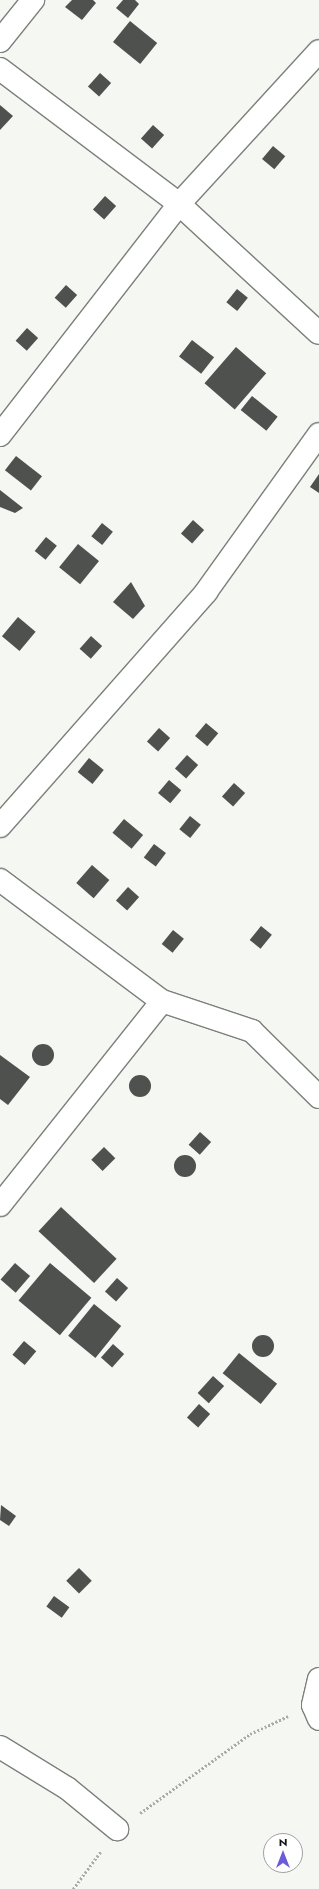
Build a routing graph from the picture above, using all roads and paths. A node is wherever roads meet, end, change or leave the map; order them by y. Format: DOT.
graph roads {
  1 [pos="33,0"];
  2 [pos="0,41"];
  3 [pos="319,51"];
  4 [pos="0,69"];
  5 [pos="179,204"];
  6 [pos="319,333"];
  7 [pos="319,434"];
  8 [pos="0,435"];
  9 [pos="0,826"];
  10 [pos="0,880"];
  11 [pos="162,1001"];
  12 [pos="319,1097"];
  13 [pos="0,1205"];
  14 [pos="319,1679"];
  15 [pos="316,1712"];
  16 [pos="0,1747"];
  17 [pos="118,1829"];
  18 [pos="73,1889"];
  1 -- 2 [label="street"];
  3 -- 5 [label="street"];
  4 -- 5 [label="street"];
  5 -- 6 [label="street"];
  5 -- 8 [label="street"];
  7 -- 9 [label="street"];
  10 -- 11 [label="street"];
  11 -- 12 [label="street"];
  11 -- 13 [label="street"];
  14 -- 15 [label="street"];
  15 -- 17 [label="path"];
  16 -- 17 [label="street"];
  17 -- 18 [label="path"];
}
